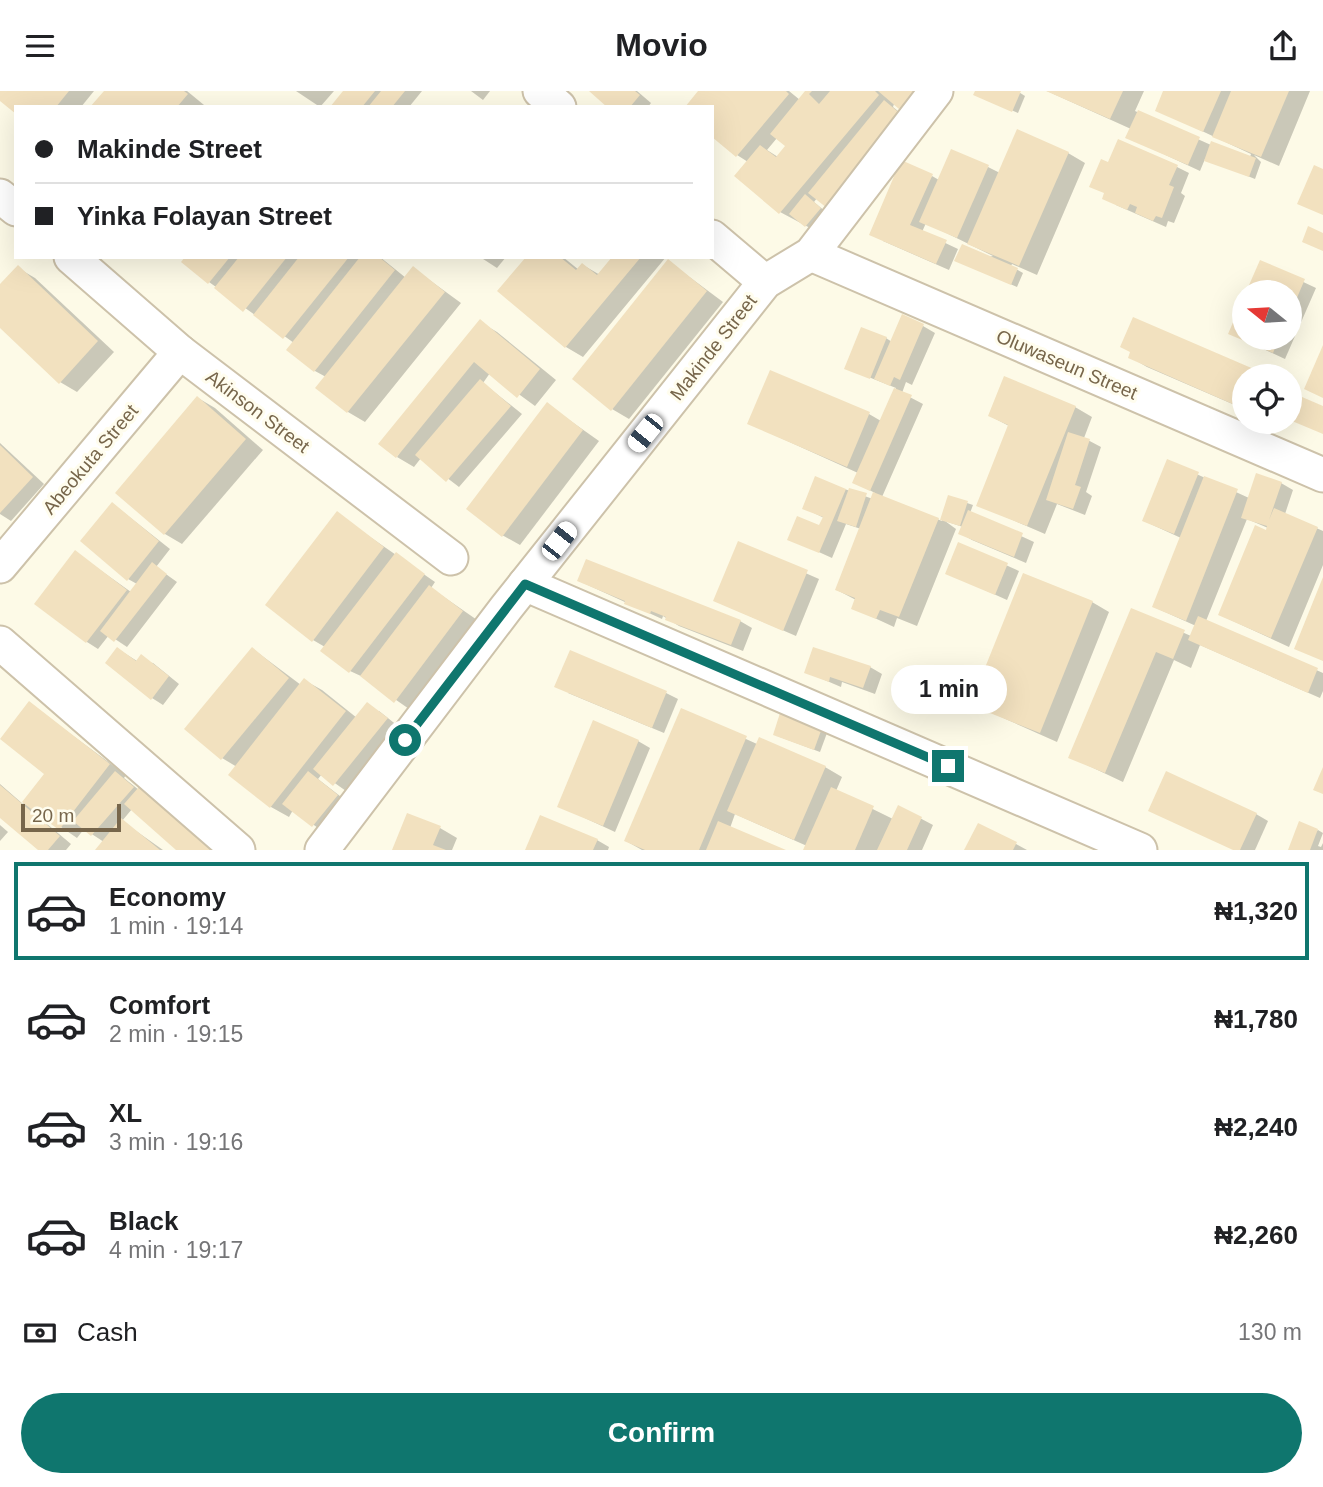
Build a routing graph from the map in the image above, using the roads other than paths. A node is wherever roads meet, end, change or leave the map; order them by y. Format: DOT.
graph roads {
  1 [pos="540,91"];
  2 [pos="936,91"];
  3 [pos="557,105"];
  4 [pos="0,195"];
  5 [pos="14,207"];
  6 [pos="714,239"];
  7 [pos="811,254"];
  8 [pos="73,259"];
  9 [pos="765,282"];
  10 [pos="180,352"];
  11 [pos="1323,475"];
  12 [pos="451,558"];
  13 [pos="0,566"];
  14 [pos="525,584"];
  15 [pos="0,643"];
  16 [pos="238,850"];
  17 [pos="321,850"];
  18 [pos="1140,850"];
  1 -- 3 [label="street"];
  2 -- 7 [label="street, Makinde Street"];
  4 -- 5 [label="street"];
  6 -- 9 [label="street"];
  7 -- 9 [label="street, Makinde Street"];
  7 -- 11 [label="street, Oluwaseun Street"];
  8 -- 10 [label="street, Akinson Street"];
  9 -- 14 [label="street, Makinde Street"];
  10 -- 12 [label="street, Akinson Street"];
  10 -- 13 [label="street, Abeokuta Street"];
  14 -- 17 [label="street, Makinde Street"];
  14 -- 18 [label="street"];
  15 -- 16 [label="street"];
}
